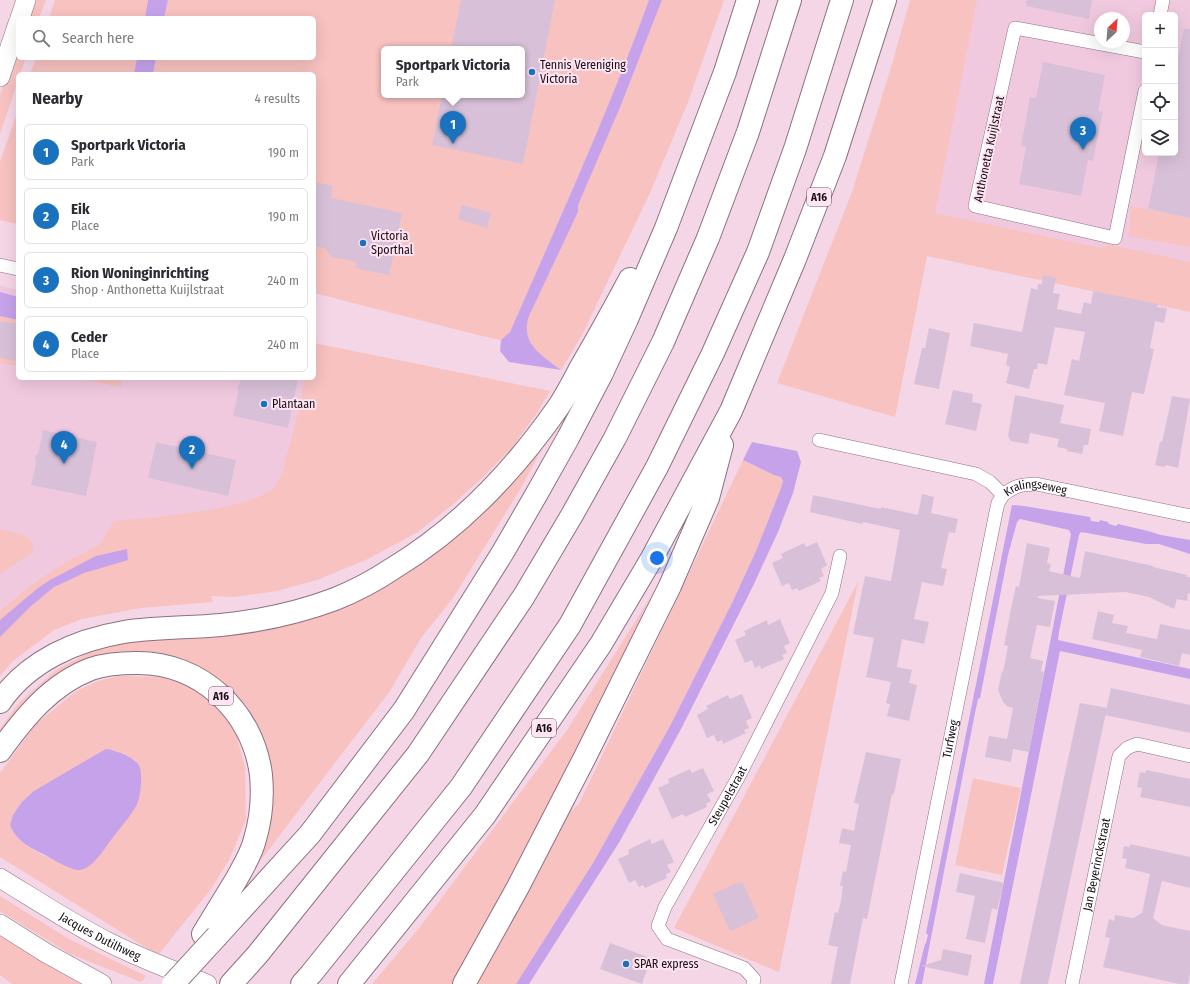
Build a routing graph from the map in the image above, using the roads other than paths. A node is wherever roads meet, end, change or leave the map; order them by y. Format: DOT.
graph roads {
  1 [pos="748,0"];
  2 [pos="790,0"];
  3 [pos="842,0"];
  4 [pos="885,0"];
  5 [pos="1163,0"];
  6 [pos="1161,12"];
  7 [pos="16,24"];
  8 [pos="16,28"];
  9 [pos="1142,51"];
  10 [pos="0,55"];
  11 [pos="0,77"];
  12 [pos="1142,106"];
  13 [pos="0,265"];
  14 [pos="16,269"];
  15 [pos="597,360"];
  16 [pos="819,440"];
  17 [pos="714,453"];
  18 [pos="1003,495"];
  19 [pos="1190,516"];
  20 [pos="840,556"];
  21 [pos="0,702"];
  22 [pos="0,751"];
  23 [pos="1190,756"];
  24 [pos="0,878"];
  25 [pos="0,924"];
  26 [pos="210,935"];
  27 [pos="307,979"];
  28 [pos="102,984"];
  29 [pos="172,984"];
  30 [pos="207,984"];
  31 [pos="231,984"];
  32 [pos="348,984"];
  33 [pos="464,984"];
  34 [pos="753,984"];
  35 [pos="901,984"];
  36 [pos="1072,984"];
  1 -- 15 [label="highway, A16"];
  2 -- 31 [label="highway"];
  3 -- 27 [label="highway"];
  4 -- 17 [label="highway, A16"];
  5 -- 6 [label="street"];
  7 -- 10 [label="main road"];
  8 -- 11 [label="main road"];
  9 -- 12 [label="street, Anthonetta Kuijlstraat"];
  13 -- 14 [label="street"];
  15 -- 21 [label="highway, A16"];
  15 -- 26 [label="highway, A16"];
  16 -- 18 [label="street, Kralingseweg"];
  17 -- 32 [label="highway, A16"];
  17 -- 33 [label="highway, A16"];
  18 -- 19 [label="street, Kralingseweg"];
  18 -- 35 [label="street, Turfweg"];
  20 -- 34 [label="street, Steupelstraat"];
  22 -- 26 [label="highway, A16"];
  23 -- 36 [label="street, Jan Beyerinckstraat"];
  24 -- 30 [label="main road, Jacques Dutilhweg"];
  25 -- 28 [label="main road"];
  26 -- 29 [label="highway, A16, bridge"];
}
